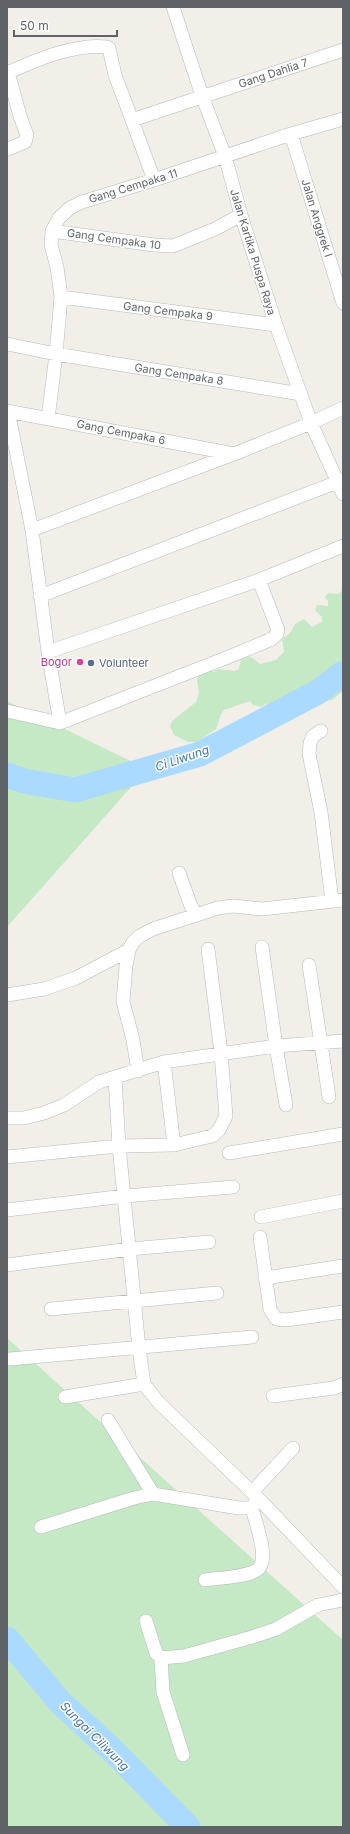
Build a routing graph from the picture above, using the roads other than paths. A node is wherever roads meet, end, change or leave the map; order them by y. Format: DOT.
graph roads {
  1 [pos="173,7"];
  2 [pos="343,50"];
  3 [pos="7,73"];
  4 [pos="202,96"];
  5 [pos="343,119"];
  6 [pos="132,120"];
  7 [pos="291,134"];
  8 [pos="8,150"];
  9 [pos="225,156"];
  10 [pos="154,180"];
  11 [pos="241,215"];
  12 [pos="52,230"];
  13 [pos="61,297"];
  14 [pos="343,303"];
  15 [pos="276,325"];
  16 [pos="7,344"];
  17 [pos="56,354"];
  18 [pos="301,394"];
  19 [pos="343,408"];
  20 [pos="8,411"];
  21 [pos="48,418"];
  22 [pos="311,423"];
  23 [pos="234,454"];
  24 [pos="342,485"];
  25 [pos="32,530"];
  26 [pos="343,546"];
  27 [pos="259,580"];
  28 [pos="40,596"];
  29 [pos="48,652"];
  30 [pos="7,710"];
  31 [pos="60,723"];
  32 [pos="321,731"];
  33 [pos="179,873"];
  34 [pos="338,900"];
  35 [pos="197,915"];
  36 [pos="262,947"];
  37 [pos="208,949"];
  38 [pos="129,950"];
  39 [pos="309,965"];
  40 [pos="7,996"];
  41 [pos="343,1041"];
  42 [pos="320,1042"];
  43 [pos="276,1046"];
  44 [pos="222,1053"];
  45 [pos="164,1062"];
  46 [pos="138,1071"];
  47 [pos="115,1078"];
  48 [pos="329,1097"];
  49 [pos="286,1105"];
  50 [pos="7,1118"];
  51 [pos="343,1134"];
  52 [pos="174,1145"];
  53 [pos="119,1146"];
  54 [pos="229,1153"];
  55 [pos="7,1157"];
  56 [pos="233,1188"];
  57 [pos="125,1196"];
  58 [pos="343,1201"];
  59 [pos="7,1210"];
  60 [pos="261,1217"];
  61 [pos="260,1237"];
  62 [pos="209,1242"];
  63 [pos="130,1249"];
  64 [pos="7,1264"];
  65 [pos="343,1266"];
  66 [pos="265,1278"];
  67 [pos="217,1293"];
  68 [pos="134,1300"];
  69 [pos="51,1309"];
  70 [pos="343,1312"];
  71 [pos="252,1338"];
  72 [pos="139,1348"];
  73 [pos="10,1359"];
  74 [pos="144,1384"];
  75 [pos="343,1384"];
  76 [pos="273,1396"];
  77 [pos="65,1397"];
  78 [pos="108,1420"];
  79 [pos="293,1448"];
  80 [pos="153,1494"];
  81 [pos="254,1499"];
  82 [pos="41,1527"];
  83 [pos="206,1580"];
  84 [pos="343,1587"];
  85 [pos="343,1600"];
  86 [pos="146,1621"];
  87 [pos="161,1658"];
  88 [pos="182,1755"];
  1 -- 4 [label="street, Jalan Kartika Puspa Raya"];
  2 -- 4 [label="street, Gang Dahlia 7"];
  3 -- 6 [label="street"];
  3 -- 8 [label="street"];
  4 -- 6 [label="street, Gang Dahlia 7"];
  4 -- 9 [label="street, Jalan Kartika Puspa Raya"];
  5 -- 7 [label="street, Gang Cempaka 11"];
  6 -- 10 [label="street"];
  7 -- 9 [label="street, Gang Cempaka 11"];
  7 -- 14 [label="street, Jalan Anggrek I"];
  9 -- 10 [label="street, Gang Cempaka 11"];
  9 -- 11 [label="street, Jalan Kartika Puspa Raya"];
  10 -- 12 [label="street, Gang Cempaka 11"];
  11 -- 12 [label="street, Gang Cempaka 10"];
  11 -- 15 [label="street, Jalan Kartika Puspa Raya"];
  12 -- 13 [label="street"];
  13 -- 15 [label="street, Gang Cempaka 9"];
  13 -- 17 [label="street"];
  15 -- 18 [label="street, Jalan Kartika Puspa Raya"];
  16 -- 17 [label="street, Gang Cempaka 8"];
  17 -- 18 [label="street, Gang Cempaka 8"];
  17 -- 21 [label="street"];
  18 -- 22 [label="street, Jalan Kartika Puspa Raya"];
  19 -- 22 [label="street"];
  20 -- 21 [label="street, Gang Cempaka 6"];
  20 -- 25 [label="street"];
  21 -- 23 [label="street, Gang Cempaka 6"];
  22 -- 23 [label="street"];
  22 -- 24 [label="street, Jalan Kartika Puspa Raya"];
  23 -- 25 [label="street"];
  24 -- 28 [label="street"];
  25 -- 28 [label="street"];
  26 -- 27 [label="street"];
  27 -- 29 [label="street"];
  27 -- 31 [label="street"];
  28 -- 29 [label="street"];
  29 -- 31 [label="street"];
  30 -- 31 [label="street"];
  32 -- 34 [label="street"];
  33 -- 35 [label="street"];
  34 -- 35 [label="street"];
  35 -- 38 [label="street"];
  36 -- 43 [label="street"];
  37 -- 44 [label="street"];
  38 -- 40 [label="street"];
  38 -- 46 [label="street"];
  39 -- 42 [label="street"];
  41 -- 42 [label="street"];
  42 -- 43 [label="street"];
  42 -- 48 [label="street"];
  43 -- 44 [label="street"];
  43 -- 49 [label="street"];
  44 -- 45 [label="street"];
  44 -- 52 [label="street"];
  45 -- 46 [label="street"];
  45 -- 52 [label="street"];
  46 -- 47 [label="street"];
  47 -- 50 [label="street"];
  47 -- 53 [label="street"];
  51 -- 54 [label="street"];
  52 -- 53 [label="street"];
  53 -- 55 [label="street"];
  53 -- 57 [label="street"];
  56 -- 57 [label="street"];
  57 -- 59 [label="street"];
  57 -- 63 [label="street"];
  58 -- 60 [label="street"];
  61 -- 66 [label="street"];
  62 -- 63 [label="street"];
  63 -- 64 [label="street"];
  63 -- 68 [label="street"];
  65 -- 66 [label="street"];
  66 -- 70 [label="street"];
  67 -- 68 [label="street"];
  68 -- 69 [label="street"];
  68 -- 72 [label="street"];
  71 -- 72 [label="street"];
  72 -- 73 [label="street"];
  72 -- 74 [label="street"];
  74 -- 77 [label="street"];
  74 -- 81 [label="street"];
  75 -- 76 [label="street"];
  78 -- 80 [label="street"];
  79 -- 81 [label="street"];
  80 -- 81 [label="street"];
  80 -- 82 [label="street"];
  81 -- 83 [label="street"];
  81 -- 84 [label="street"];
  85 -- 87 [label="street"];
  86 -- 87 [label="street"];
  87 -- 88 [label="street"];
}
